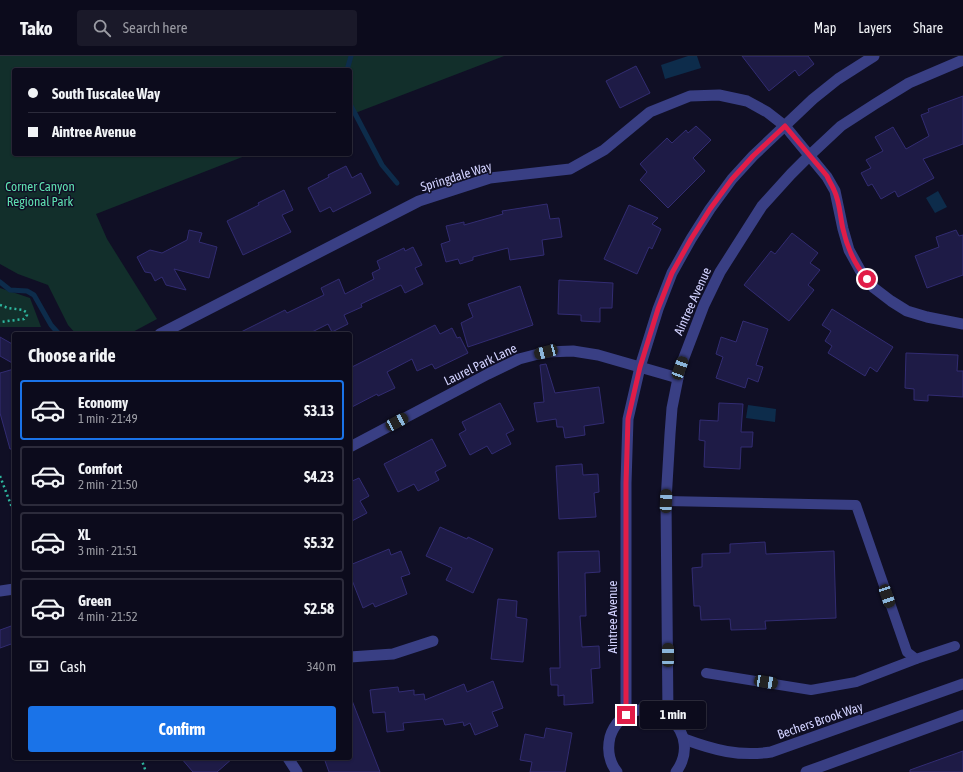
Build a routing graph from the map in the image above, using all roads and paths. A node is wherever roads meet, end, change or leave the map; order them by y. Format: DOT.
graph roads {
  1 [pos="874,56"];
  2 [pos="963,60"];
  3 [pos="785,126"];
  4 [pos="810,155"];
  5 [pos="0,305"];
  6 [pos="0,322"];
  7 [pos="963,324"];
  8 [pos="164,332"];
  9 [pos="640,367"];
  10 [pos="678,378"];
  11 [pos="352,446"];
  12 [pos="0,476"];
  13 [pos="666,501"];
  14 [pos="12,508"];
  15 [pos="12,589"];
  16 [pos="0,591"];
  17 [pos="433,641"];
  18 [pos="956,646"];
  19 [pos="352,657"];
  20 [pos="916,659"];
  21 [pos="706,672"];
  22 [pos="963,684"];
  23 [pos="626,715"];
  24 [pos="963,715"];
  25 [pos="668,716"];
  26 [pos="684,740"];
  27 [pos="142,760"];
  28 [pos="289,760"];
  29 [pos="614,771"];
  30 [pos="146,772"];
  31 [pos="297,772"];
  32 [pos="676,772"];
  33 [pos="806,772"];
  1 -- 3 [label="street, Aintree Avenue"];
  2 -- 4 [label="street, Aintree Avenue"];
  3 -- 4 [label="street, Springdale Way"];
  3 -- 8 [label="street, Springdale Way"];
  3 -- 9 [label="street, Aintree Avenue"];
  4 -- 7 [label="street, Springdale Way"];
  4 -- 10 [label="street, Aintree Avenue"];
  5 -- 6 [label="path"];
  9 -- 10 [label="street, Laurel Park Lane"];
  9 -- 11 [label="street, Laurel Park Lane"];
  9 -- 23 [label="street, Aintree Avenue"];
  10 -- 13 [label="street, Aintree Avenue"];
  12 -- 14 [label="path"];
  13 -- 20 [label="lane"];
  13 -- 25 [label="street, Aintree Avenue"];
  15 -- 16 [label="street"];
  17 -- 19 [label="street"];
  18 -- 20 [label="lane"];
  20 -- 21 [label="lane"];
  22 -- 26 [label="street, Bechers Brook Way"];
  23 -- 25 [label="street"];
  23 -- 29 [label="street"];
  24 -- 33 [label="street"];
  25 -- 26 [label="street"];
  26 -- 32 [label="street"];
  27 -- 30 [label="path"];
  28 -- 31 [label="street"];
}
